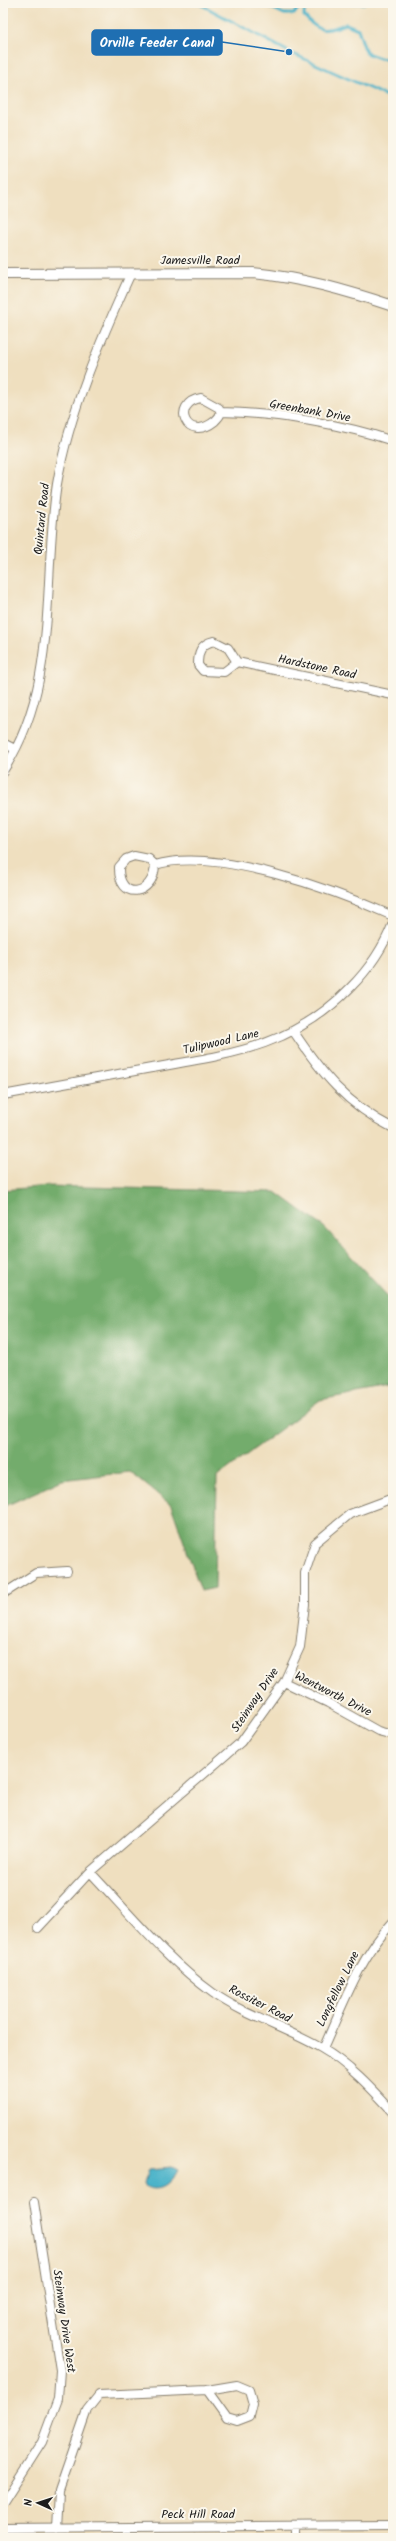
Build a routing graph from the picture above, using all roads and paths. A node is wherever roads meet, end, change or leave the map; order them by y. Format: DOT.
graph roads {
  1 [pos="131,273"];
  2 [pos="3,274"];
  3 [pos="393,306"];
  4 [pos="221,412"];
  5 [pos="393,441"];
  6 [pos="236,662"];
  7 [pos="393,696"];
  8 [pos="3,743"];
  9 [pos="15,749"];
  10 [pos="3,771"];
  11 [pos="155,865"];
  12 [pos="393,916"];
  13 [pos="393,923"];
  14 [pos="294,1032"];
  15 [pos="3,1095"];
  16 [pos="393,1128"];
  17 [pos="393,1498"];
  18 [pos="67,1571"];
  19 [pos="3,1594"];
  20 [pos="284,1682"];
  21 [pos="393,1735"];
  22 [pos="90,1872"];
  23 [pos="393,1922"];
  24 [pos="38,1928"];
  25 [pos="323,2049"];
  26 [pos="393,2112"];
  27 [pos="34,2202"];
  28 [pos="207,2390"];
  29 [pos="3,2503"];
  30 [pos="393,2525"];
  31 [pos="295,2526"];
  32 [pos="3,2528"];
  33 [pos="57,2528"];
  34 [pos="295,2538"];
  1 -- 2 [label="street, Jamesville Road"];
  1 -- 3 [label="street, Jamesville Road"];
  1 -- 9 [label="street, Quintard Road"];
  4 -- 4 [label="street"];
  4 -- 5 [label="street, Greenbank Drive"];
  6 -- 6 [label="street"];
  6 -- 7 [label="street, Hardstone Road"];
  8 -- 9 [label="street"];
  9 -- 10 [label="street, Quintard Road"];
  11 -- 11 [label="street"];
  11 -- 12 [label="street"];
  13 -- 14 [label="street, Tulipwood Lane"];
  14 -- 15 [label="street, Tulipwood Lane"];
  14 -- 16 [label="street"];
  17 -- 20 [label="street, Steinway Drive"];
  18 -- 19 [label="street"];
  20 -- 21 [label="street, Wentworth Drive"];
  20 -- 22 [label="street, Steinway Drive"];
  22 -- 24 [label="street"];
  22 -- 25 [label="street, Rossiter Road"];
  23 -- 25 [label="street, Longfellow Lane"];
  25 -- 26 [label="street, Rossiter Road"];
  27 -- 29 [label="street, Steinway Drive West"];
  28 -- 28 [label="street"];
  28 -- 33 [label="street"];
  30 -- 31 [label="street, Peck Hill Road"];
  31 -- 33 [label="street, Peck Hill Road"];
  31 -- 34 [label="street"];
  32 -- 33 [label="street, Peck Hill Road"];
}
